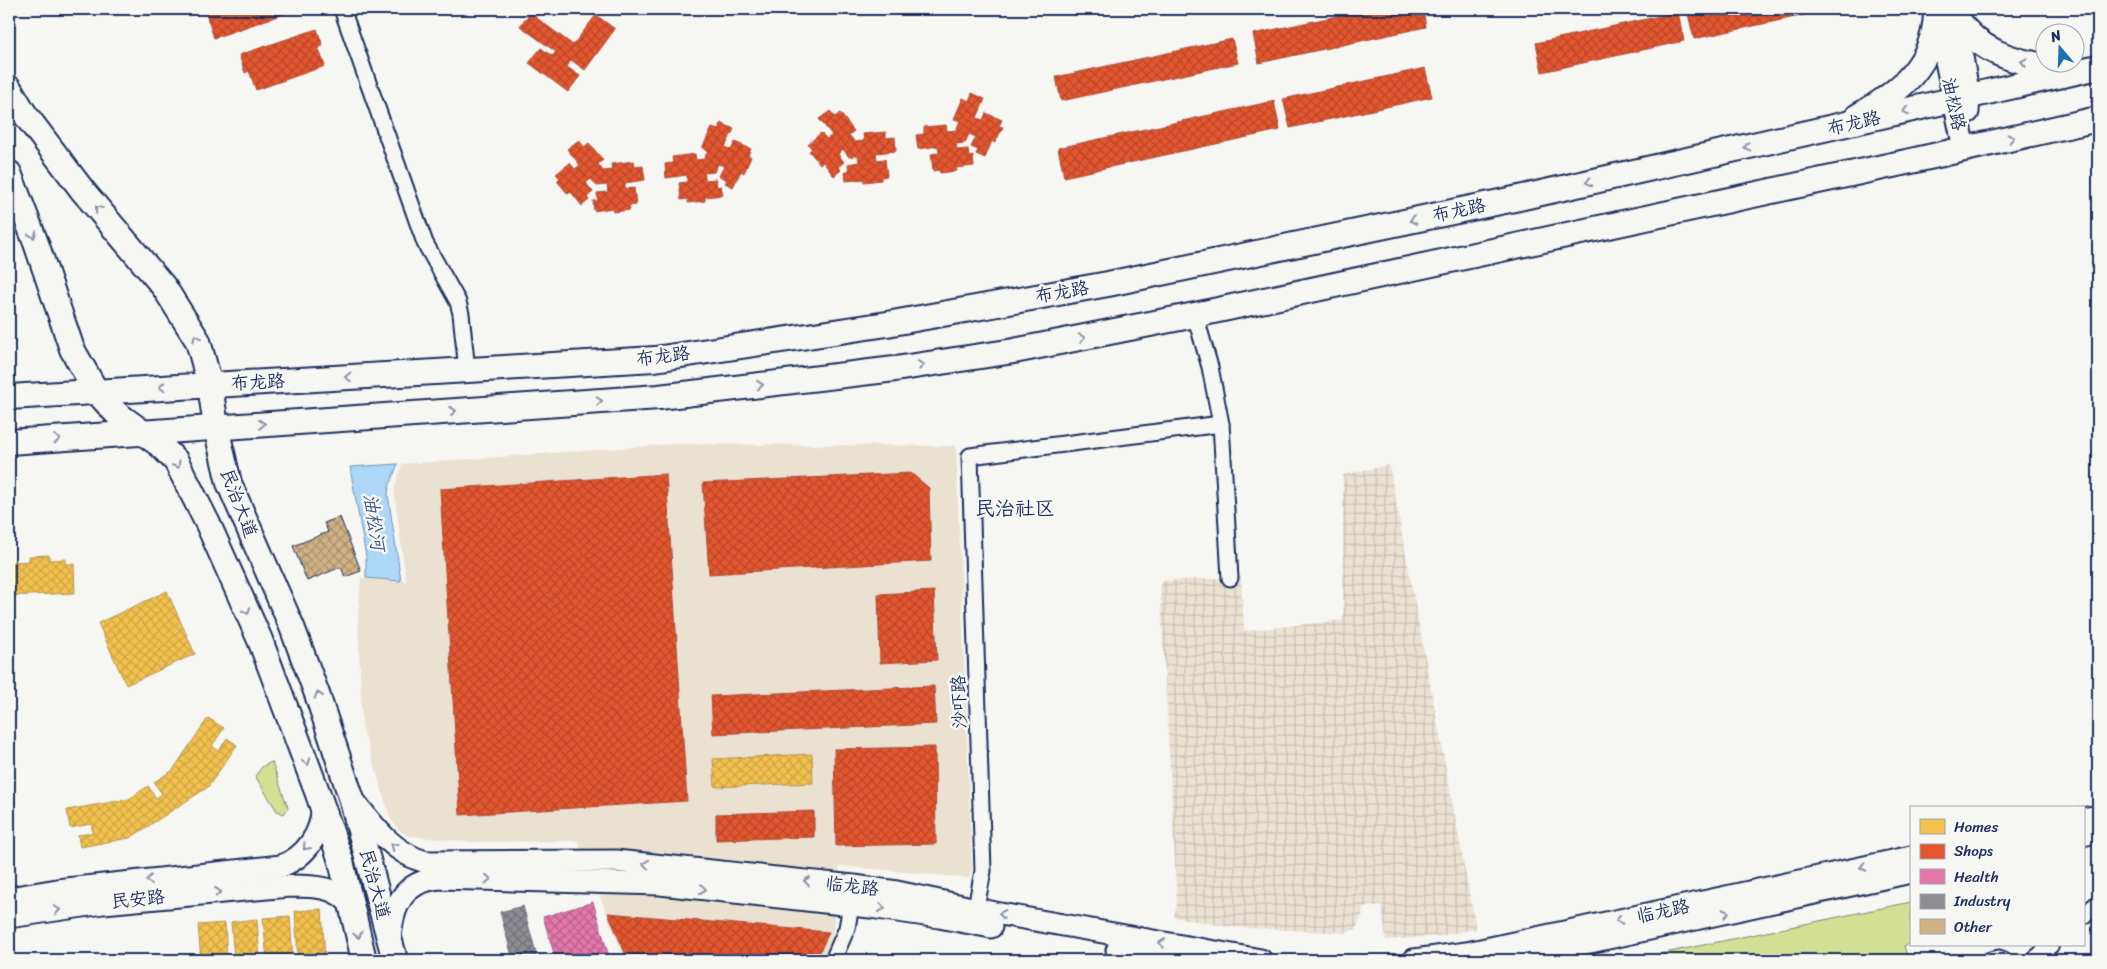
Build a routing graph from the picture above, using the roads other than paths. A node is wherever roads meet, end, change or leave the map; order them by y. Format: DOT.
graph roads {
  1 [pos="342,9"];
  2 [pos="1945,10"];
  3 [pos="2094,68"];
  4 [pos="9,88"];
  5 [pos="1962,98"];
  6 [pos="2098,118"];
  7 [pos="1835,127"];
  8 [pos="1964,149"];
  9 [pos="9,173"];
  10 [pos="1195,315"];
  11 [pos="467,370"];
  12 [pos="210,385"];
  13 [pos="96,391"];
  14 [pos="9,396"];
  15 [pos="1221,424"];
  16 [pos="216,427"];
  17 [pos="142,432"];
  18 [pos="9,442"];
  19 [pos="1230,578"];
  20 [pos="351,797"];
  21 [pos="322,806"];
  22 [pos="2098,816"];
  23 [pos="2084,819"];
  24 [pos="2098,831"];
  25 [pos="2084,835"];
  26 [pos="1910,857"];
  27 [pos="439,870"];
  28 [pos="1910,872"];
  29 [pos="268,878"];
  30 [pos="9,898"];
  31 [pos="2098,903"];
  32 [pos="851,905"];
  33 [pos="352,908"];
  34 [pos="2084,915"];
  35 [pos="974,916"];
  36 [pos="9,917"];
  37 [pos="2049,946"];
  38 [pos="392,950"];
  39 [pos="1142,957"];
  40 [pos="2035,959"];
  41 [pos="364,960"];
  42 [pos="833,960"];
  43 [pos="1174,960"];
  44 [pos="1261,960"];
  45 [pos="1414,960"];
  46 [pos="1508,960"];
  47 [pos="1990,960"];
  48 [pos="2004,960"];
  1 -- 11 [label="street"];
  3 -- 2 [label="main road, one-way"];
  2 -- 5 [label="main road, 油松路"];
  2 -- 7 [label="main road"];
  3 -- 5 [label="main road, 布龙路"];
  12 -- 4 [label="main road, 民治大道, one-way"];
  5 -- 7 [label="main road, 布龙路, one-way"];
  5 -- 8 [label="main road, 油松路"];
  8 -- 6 [label="main road, one-way"];
  7 -- 11 [label="main road, 布龙路, one-way"];
  8 -- 10 [label="main road"];
  9 -- 13 [label="main road, 民治大道, one-way"];
  10 -- 15 [label="street"];
  16 -- 10 [label="main road, one-way"];
  11 -- 12 [label="main road, 布龙路, one-way"];
  12 -- 13 [label="main road, 布龙路, one-way"];
  12 -- 16 [label="main road, 民治大道"];
  13 -- 14 [label="main road, 布龙路"];
  13 -- 17 [label="main road, 民治大道"];
  15 -- 19 [label="street"];
  15 -- 35 [label="street, 沙吓路"];
  16 -- 17 [label="main road"];
  20 -- 16 [label="main road, 民治大道, one-way"];
  18 -- 17 [label="main road, one-way"];
  17 -- 21 [label="main road, 民治大道, one-way"];
  27 -- 20 [label="main road, one-way"];
  20 -- 38 [label="main road, 民治大道"];
  21 -- 29 [label="main road, one-way"];
  21 -- 33 [label="main road, 民治大道"];
  22 -- 23 [label="main road"];
  24 -- 25 [label="main road"];
  26 -- 45 [label="main road, 临龙路, one-way"];
  27 -- 32 [label="main road, 临龙路, one-way"];
  35 -- 27 [label="main road, 临龙路, one-way"];
  27 -- 38 [label="main road"];
  46 -- 28 [label="main road, 临龙路, one-way"];
  29 -- 30 [label="main road, 民安路, one-way"];
  29 -- 33 [label="main road"];
  36 -- 29 [label="main road, 民安路, one-way"];
  31 -- 34 [label="street"];
  32 -- 35 [label="main road, 临龙路, one-way"];
  32 -- 42 [label="street"];
  33 -- 41 [label="main road, 民治大道, one-way"];
  35 -- 39 [label="main road, 临龙路"];
  44 -- 35 [label="main road, 临龙路, one-way"];
  37 -- 40 [label="street"];
  39 -- 43 [label="main road, 临龙路"];
  47 -- 48 [label="street"];
}
